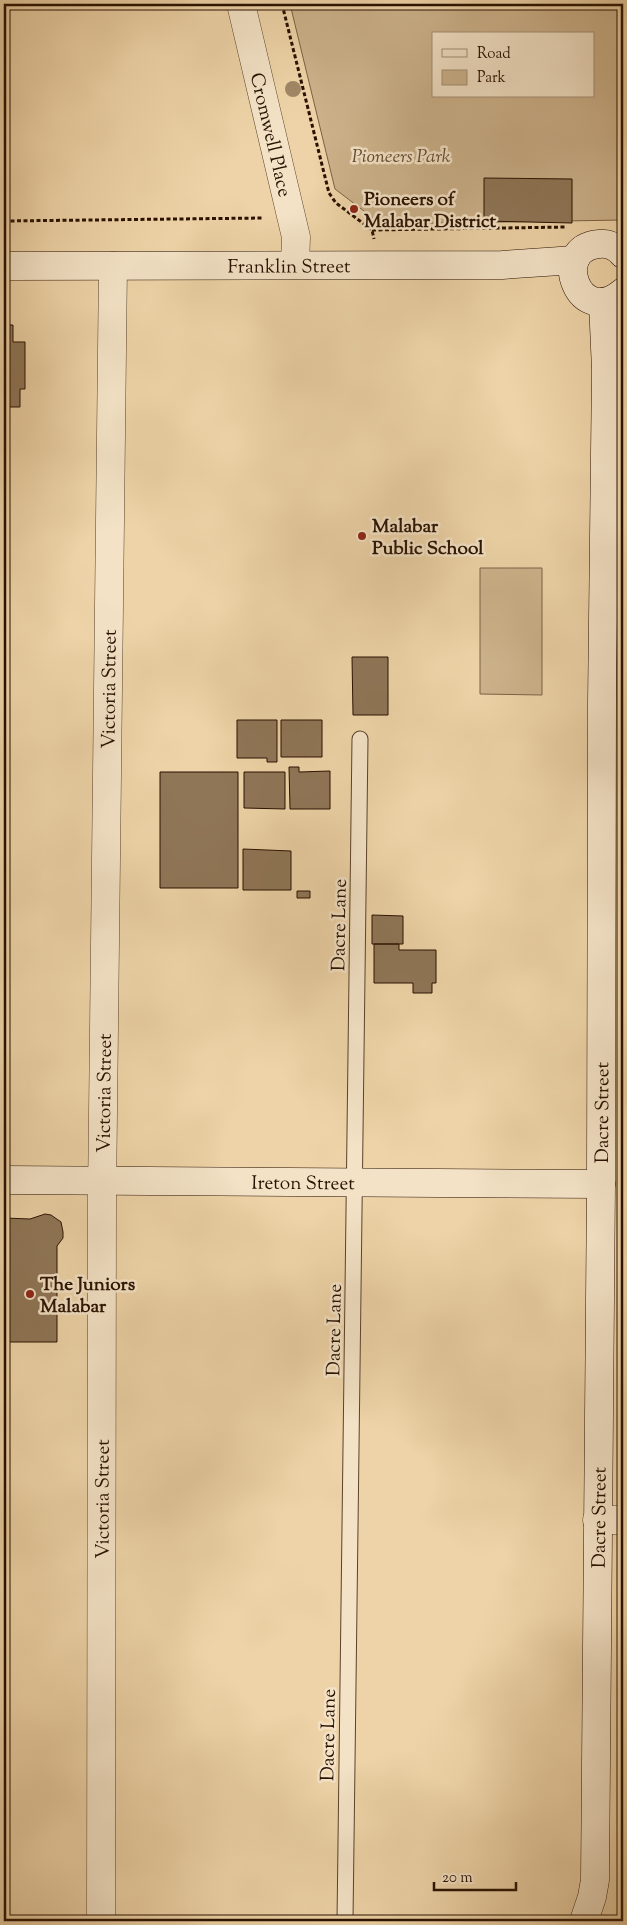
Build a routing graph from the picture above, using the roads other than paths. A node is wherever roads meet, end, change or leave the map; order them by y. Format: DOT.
graph roads {
  1 [pos="241,4"];
  2 [pos="623,254"];
  3 [pos="575,260"];
  4 [pos="295,265"];
  5 [pos="4,266"];
  6 [pos="113,266"];
  7 [pos="613,297"];
  8 [pos="360,739"];
  9 [pos="4,1180"];
  10 [pos="103,1181"];
  11 [pos="355,1181"];
  12 [pos="601,1184"];
  13 [pos="610,1520"];
  14 [pos="101,1921"];
  15 [pos="344,1921"];
  16 [pos="584,1921"];
  1 -- 4 [label="street, Cromwell Place"];
  2 -- 3 [label="street"];
  3 -- 4 [label="street, Franklin Street"];
  3 -- 7 [label="street"];
  4 -- 6 [label="street, Franklin Street"];
  5 -- 6 [label="street, Franklin Street"];
  6 -- 10 [label="street, Victoria Street"];
  7 -- 12 [label="street, Dacre Street"];
  8 -- 11 [label="lane, Dacre Lane"];
  9 -- 10 [label="street, Ireton Street"];
  10 -- 11 [label="street, Ireton Street"];
  10 -- 14 [label="street, Victoria Street"];
  11 -- 12 [label="street, Ireton Street"];
  11 -- 15 [label="lane, Dacre Lane"];
  12 -- 13 [label="street, Dacre Street"];
  13 -- 16 [label="street, Dacre Street"];
}
